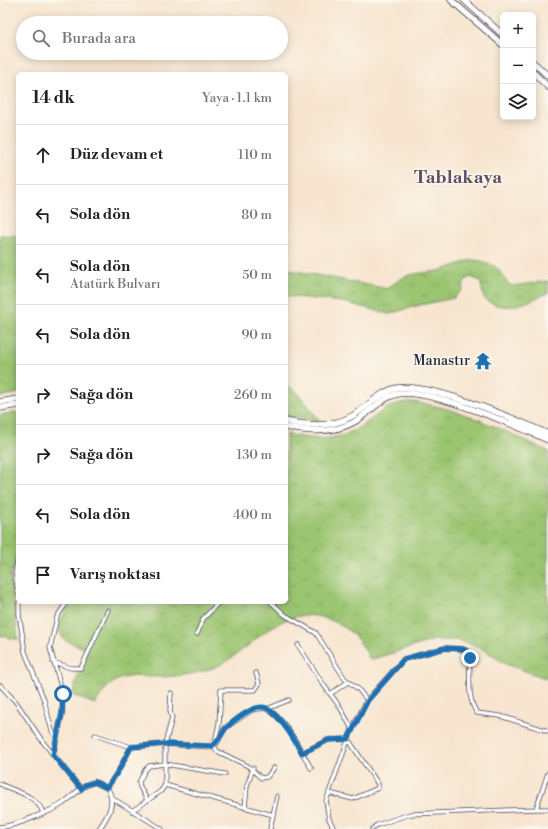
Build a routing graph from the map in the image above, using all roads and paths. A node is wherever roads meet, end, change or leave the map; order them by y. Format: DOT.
graph roads {
  1 [pos="451,0"];
  2 [pos="464,0"];
  3 [pos="500,31"];
  4 [pos="500,42"];
  5 [pos="536,65"];
  6 [pos="536,75"];
  7 [pos="548,76"];
  8 [pos="548,87"];
  9 [pos="16,399"];
  10 [pos="0,402"];
  11 [pos="16,405"];
  12 [pos="0,408"];
  13 [pos="288,421"];
  14 [pos="288,427"];
  15 [pos="548,434"];
  16 [pos="548,440"];
  17 [pos="16,568"];
  18 [pos="16,580"];
  19 [pos="19,604"];
  20 [pos="66,604"];
  21 [pos="217,604"];
  22 [pos="273,604"];
  23 [pos="108,610"];
  24 [pos="196,634"];
  25 [pos="298,645"];
  26 [pos="53,662"];
  27 [pos="256,674"];
  28 [pos="348,682"];
  29 [pos="0,685"];
  30 [pos="171,693"];
  31 [pos="330,694"];
  32 [pos="289,700"];
  33 [pos="368,700"];
  34 [pos="267,709"];
  35 [pos="352,729"];
  36 [pos="548,731"];
  37 [pos="95,735"];
  38 [pos="57,739"];
  39 [pos="348,739"];
  40 [pos="165,744"];
  41 [pos="214,746"];
  42 [pos="131,747"];
  43 [pos="302,753"];
  44 [pos="53,755"];
  45 [pos="165,764"];
  46 [pos="253,768"];
  47 [pos="274,768"];
  48 [pos="310,768"];
  49 [pos="548,773"];
  50 [pos="225,774"];
  51 [pos="0,784"];
  52 [pos="165,785"];
  53 [pos="107,788"];
  54 [pos="81,789"];
  55 [pos="329,793"];
  56 [pos="277,796"];
  57 [pos="112,798"];
  58 [pos="147,800"];
  59 [pos="246,808"];
  60 [pos="536,809"];
  61 [pos="548,809"];
  62 [pos="132,811"];
  63 [pos="43,813"];
  64 [pos="273,815"];
  65 [pos="12,824"];
  66 [pos="0,827"];
  67 [pos="10,829"];
  68 [pos="99,829"];
  69 [pos="162,829"];
  70 [pos="270,829"];
  71 [pos="334,829"];
  72 [pos="372,829"];
  1 -- 4 [label="main road"];
  2 -- 3 [label="main road"];
  5 -- 7 [label="main road"];
  6 -- 8 [label="main road"];
  9 -- 10 [label="main road"];
  11 -- 12 [label="main road"];
  13 -- 15 [label="main road"];
  14 -- 16 [label="main road"];
  17 -- 18 [label="street"];
  19 -- 38 [label="street"];
  20 -- 26 [label="street"];
  21 -- 24 [label="street"];
  22 -- 28 [label="street"];
  23 -- 26 [label="street"];
  25 -- 31 [label="street"];
  26 -- 38 [label="street"];
  27 -- 41 [label="street"];
  28 -- 31 [label="street"];
  28 -- 33 [label="street"];
  29 -- 44 [label="street"];
  30 -- 40 [label="street"];
  31 -- 35 [label="street"];
  32 -- 34 [label="street"];
  33 -- 35 [label="street"];
  33 -- 36 [label="street"];
  34 -- 41 [label="street"];
  34 -- 43 [label="street"];
  35 -- 39 [label="street"];
  37 -- 42 [label="street"];
  38 -- 44 [label="street"];
  39 -- 43 [label="street"];
  39 -- 55 [label="street"];
  39 -- 55 [label="street"];
  40 -- 41 [label="street"];
  40 -- 42 [label="street"];
  40 -- 45 [label="street"];
  41 -- 46 [label="street"];
  42 -- 53 [label="street"];
  43 -- 48 [label="street"];
  44 -- 54 [label="street"];
  45 -- 50 [label="street"];
  45 -- 52 [label="street"];
  45 -- 58 [label="street"];
  46 -- 47 [label="street"];
  46 -- 59 [label="street"];
  49 -- 60 [label="street"];
  51 -- 63 [label="street"];
  52 -- 58 [label="street"];
  52 -- 59 [label="street"];
  53 -- 54 [label="street"];
  53 -- 57 [label="street"];
  54 -- 63 [label="street"];
  55 -- 71 [label="street"];
  56 -- 64 [label="street"];
  57 -- 62 [label="street"];
  57 -- 68 [label="street"];
  58 -- 62 [label="street"];
  59 -- 64 [label="street"];
  60 -- 61 [label="street"];
  60 -- 72 [label="street"];
  62 -- 69 [label="street"];
  63 -- 65 [label="street"];
  64 -- 70 [label="street"];
  65 -- 66 [label="street"];
  65 -- 67 [label="street"];
}
